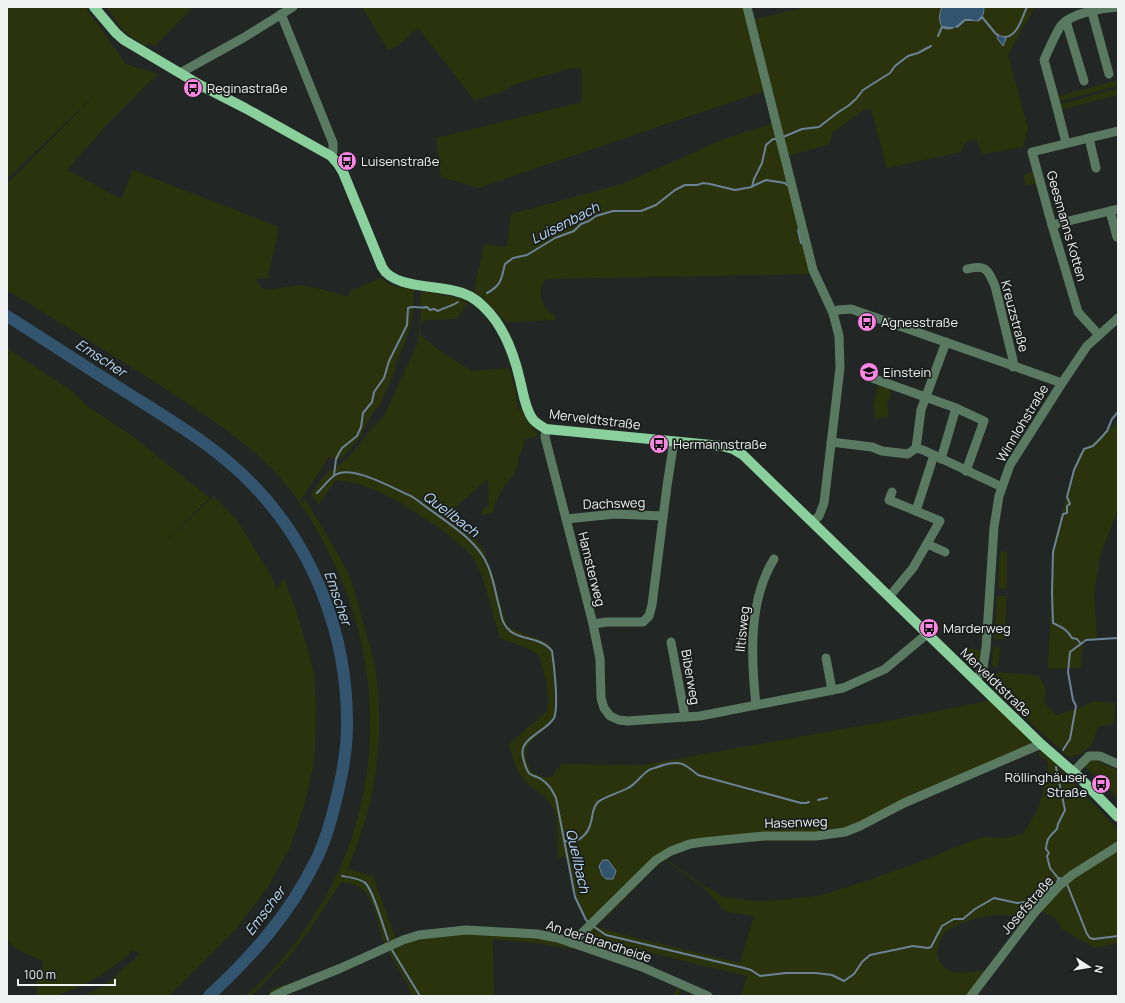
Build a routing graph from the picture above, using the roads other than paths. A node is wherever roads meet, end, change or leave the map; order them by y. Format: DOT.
graph roads {
  1 [pos="94,7"];
  2 [pos="293,7"];
  3 [pos="747,7"];
  4 [pos="1118,7"];
  5 [pos="1092,12"];
  6 [pos="281,14"];
  7 [pos="1066,21"];
  8 [pos="180,73"];
  9 [pos="1109,74"];
  10 [pos="1084,81"];
  11 [pos="1118,131"];
  12 [pos="1089,138"];
  13 [pos="1066,143"];
  14 [pos="331,156"];
  15 [pos="1096,168"];
  16 [pos="1114,210"];
  17 [pos="1052,226"];
  18 [pos="1117,237"];
  19 [pos="967,269"];
  20 [pos="832,313"];
  21 [pos="1118,318"];
  22 [pos="1099,335"];
  23 [pos="946,342"];
  24 [pos="1013,367"];
  25 [pos="872,378"];
  26 [pos="1062,383"];
  27 [pos="925,397"];
  28 [pos="956,408"];
  29 [pos="546,429"];
  30 [pos="674,441"];
  31 [pos="831,442"];
  32 [pos="916,448"];
  33 [pos="938,457"];
  34 [pos="966,471"];
  35 [pos="1002,487"];
  36 [pos="892,492"];
  37 [pos="916,511"];
  38 [pos="663,516"];
  39 [pos="566,519"];
  40 [pos="812,522"];
  41 [pos="927,544"];
  42 [pos="945,552"];
  43 [pos="774,559"];
  44 [pos="889,596"];
  45 [pos="593,624"];
  46 [pos="927,634"];
  47 [pos="672,642"];
  48 [pos="826,658"];
  49 [pos="976,681"];
  50 [pos="832,690"];
  51 [pos="756,705"];
  52 [pos="685,718"];
  53 [pos="1041,744"];
  54 [pos="1118,764"];
  55 [pos="1073,772"];
  56 [pos="1118,817"];
  57 [pos="1118,846"];
  58 [pos="572,943"];
  59 [pos="274,996"];
  60 [pos="708,996"];
  61 [pos="971,996"];
  1 -- 8 [label="main road, Merveldtstraße"];
  2 -- 6 [label="street"];
  3 -- 20 [label="street"];
  4 -- 5 [label="street"];
  5 -- 7 [label="street"];
  5 -- 9 [label="street"];
  6 -- 8 [label="street"];
  6 -- 14 [label="street"];
  7 -- 10 [label="street"];
  7 -- 13 [label="street"];
  8 -- 14 [label="main road, Merveldtstraße"];
  11 -- 12 [label="street, Geesmanns Kotten"];
  12 -- 13 [label="street, Geesmanns Kotten"];
  12 -- 15 [label="street"];
  13 -- 17 [label="street, Geesmanns Kotten"];
  14 -- 29 [label="main road, Merveldtstraße"];
  16 -- 17 [label="street"];
  16 -- 18 [label="street"];
  17 -- 22 [label="street, Geesmanns Kotten"];
  19 -- 24 [label="street, Kreuzstraße"];
  20 -- 23 [label="street, Kreuzstraße"];
  20 -- 31 [label="street"];
  21 -- 22 [label="street, Winnlohstraße"];
  22 -- 26 [label="street, Winnlohstraße"];
  23 -- 24 [label="street, Kreuzstraße"];
  23 -- 27 [label="street"];
  24 -- 26 [label="street, Kreuzstraße"];
  25 -- 27 [label="street"];
  26 -- 35 [label="street, Winnlohstraße"];
  27 -- 28 [label="street"];
  27 -- 32 [label="street"];
  28 -- 33 [label="street"];
  28 -- 34 [label="street"];
  29 -- 30 [label="main road, Merveldtstraße"];
  29 -- 39 [label="street, Hamsterweg"];
  30 -- 38 [label="street"];
  30 -- 40 [label="main road, Merveldtstraße"];
  31 -- 32 [label="street"];
  31 -- 40 [label="street"];
  32 -- 33 [label="street"];
  33 -- 34 [label="street"];
  33 -- 37 [label="street"];
  34 -- 35 [label="street"];
  35 -- 49 [label="street, Winnlohstraße"];
  36 -- 37 [label="street"];
  37 -- 41 [label="street"];
  38 -- 39 [label="street, Dachsweg"];
  38 -- 45 [label="street"];
  39 -- 45 [label="street, Hamsterweg"];
  40 -- 44 [label="main road, Merveldtstraße"];
  41 -- 42 [label="street"];
  41 -- 44 [label="street"];
  43 -- 51 [label="street, Iltisweg"];
  44 -- 46 [label="main road, Merveldtstraße"];
  45 -- 52 [label="street, Hamsterweg"];
  46 -- 49 [label="main road, Merveldtstraße"];
  46 -- 50 [label="street"];
  47 -- 52 [label="street, Biberweg"];
  48 -- 50 [label="street"];
  49 -- 53 [label="main road, Merveldtstraße"];
  50 -- 51 [label="street"];
  51 -- 52 [label="street"];
  53 -- 55 [label="main road, Merveldtstraße"];
  53 -- 58 [label="street, Hasenweg"];
  54 -- 55 [label="street"];
  55 -- 56 [label="main road, Merveldtstraße"];
  57 -- 61 [label="street, Josefstraße"];
  58 -- 59 [label="street, An der Brandheide"];
  58 -- 60 [label="street, An der Brandheide"];
}
